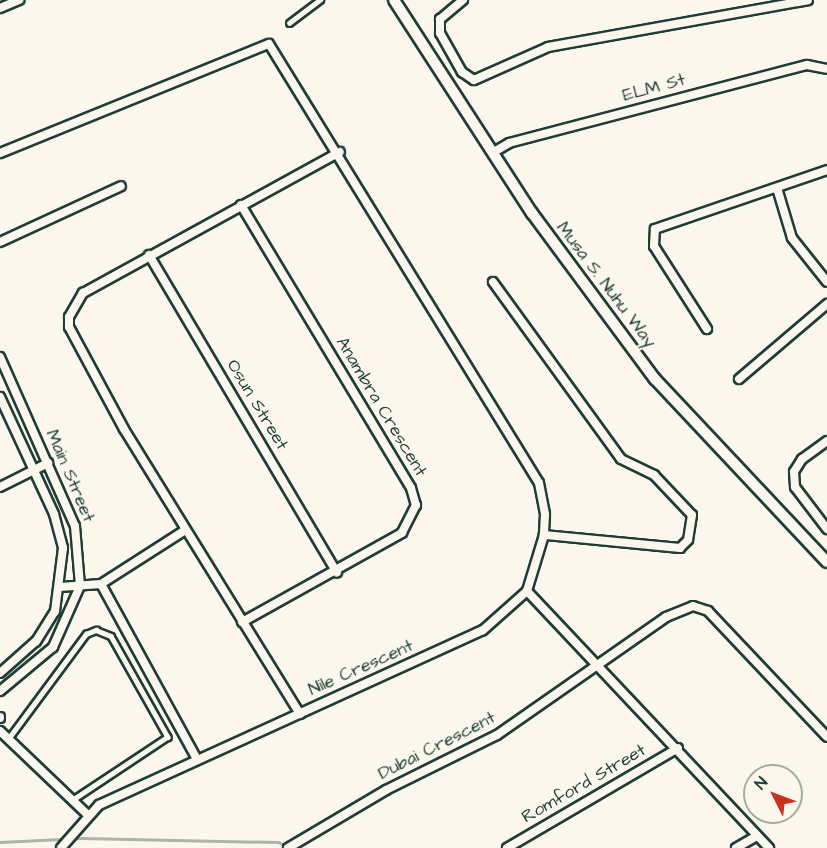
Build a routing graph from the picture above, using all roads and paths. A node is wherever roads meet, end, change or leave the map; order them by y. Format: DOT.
graph roads {
  1 [pos="19,0"];
  2 [pos="320,0"];
  3 [pos="394,0"];
  4 [pos="463,0"];
  5 [pos="808,0"];
  6 [pos="0,8"];
  7 [pos="290,23"];
  8 [pos="827,69"];
  9 [pos="340,152"];
  10 [pos="0,153"];
  11 [pos="492,153"];
  12 [pos="827,170"];
  13 [pos="120,186"];
  14 [pos="777,188"];
  15 [pos="242,205"];
  16 [pos="0,242"];
  17 [pos="149,255"];
  18 [pos="493,282"];
  19 [pos="827,282"];
  20 [pos="827,304"];
  21 [pos="707,329"];
  22 [pos="0,357"];
  23 [pos="739,379"];
  24 [pos="0,398"];
  25 [pos="827,441"];
  26 [pos="48,463"];
  27 [pos="34,470"];
  28 [pos="0,487"];
  29 [pos="827,529"];
  30 [pos="184,531"];
  31 [pos="544,535"];
  32 [pos="827,562"];
  33 [pos="337,573"];
  34 [pos="101,584"];
  35 [pos="80,586"];
  36 [pos="60,587"];
  37 [pos="527,591"];
  38 [pos="242,622"];
  39 [pos="598,668"];
  40 [pos="0,673"];
  41 [pos="0,692"];
  42 [pos="300,714"];
  43 [pos="0,731"];
  44 [pos="827,737"];
  45 [pos="8,739"];
  46 [pos="678,748"];
  47 [pos="197,759"];
  48 [pos="73,800"];
  49 [pos="87,814"];
  50 [pos="757,836"];
  51 [pos="61,848"];
  52 [pos="288,848"];
  53 [pos="507,848"];
  54 [pos="736,848"];
  55 [pos="769,848"];
  1 -- 6 [label="street"];
  2 -- 7 [label="lane"];
  3 -- 11 [label="street, Musa S. Nuhu Way"];
  4 -- 5 [label="street"];
  8 -- 11 [label="street, ELM St"];
  9 -- 10 [label="street"];
  9 -- 15 [label="street"];
  9 -- 31 [label="street"];
  11 -- 32 [label="street, Musa S. Nuhu Way"];
  12 -- 14 [label="street"];
  13 -- 16 [label="street"];
  14 -- 19 [label="street"];
  14 -- 21 [label="street"];
  15 -- 17 [label="street"];
  15 -- 33 [label="street, Anambra Crescent"];
  17 -- 30 [label="street"];
  17 -- 33 [label="street, Osun Street"];
  18 -- 31 [label="street"];
  20 -- 23 [label="street"];
  22 -- 26 [label="street, Main Street"];
  24 -- 27 [label="street, Main Street"];
  25 -- 29 [label="street"];
  26 -- 27 [label="street"];
  26 -- 35 [label="street, Main Street"];
  27 -- 28 [label="street"];
  27 -- 36 [label="street, Main Street"];
  30 -- 34 [label="street"];
  30 -- 38 [label="street"];
  31 -- 37 [label="street"];
  33 -- 38 [label="street, Anambra Crescent"];
  34 -- 35 [label="street"];
  34 -- 47 [label="street"];
  35 -- 36 [label="street"];
  35 -- 41 [label="street, Main Street"];
  36 -- 40 [label="street, Main Street"];
  37 -- 39 [label="street"];
  37 -- 42 [label="street, Nile Crescent"];
  38 -- 42 [label="street"];
  39 -- 44 [label="street, Dubai Crescent"];
  39 -- 46 [label="street"];
  39 -- 52 [label="street, Dubai Crescent"];
  42 -- 47 [label="street, Nile Crescent"];
  43 -- 45 [label="street"];
  45 -- 48 [label="street"];
  45 -- 48 [label="lane"];
  46 -- 50 [label="street"];
  46 -- 53 [label="street, Romford Street"];
  47 -- 49 [label="street, Nile Crescent"];
  48 -- 49 [label="street"];
  49 -- 51 [label="street"];
  50 -- 54 [label="street"];
  50 -- 55 [label="street"];
}
